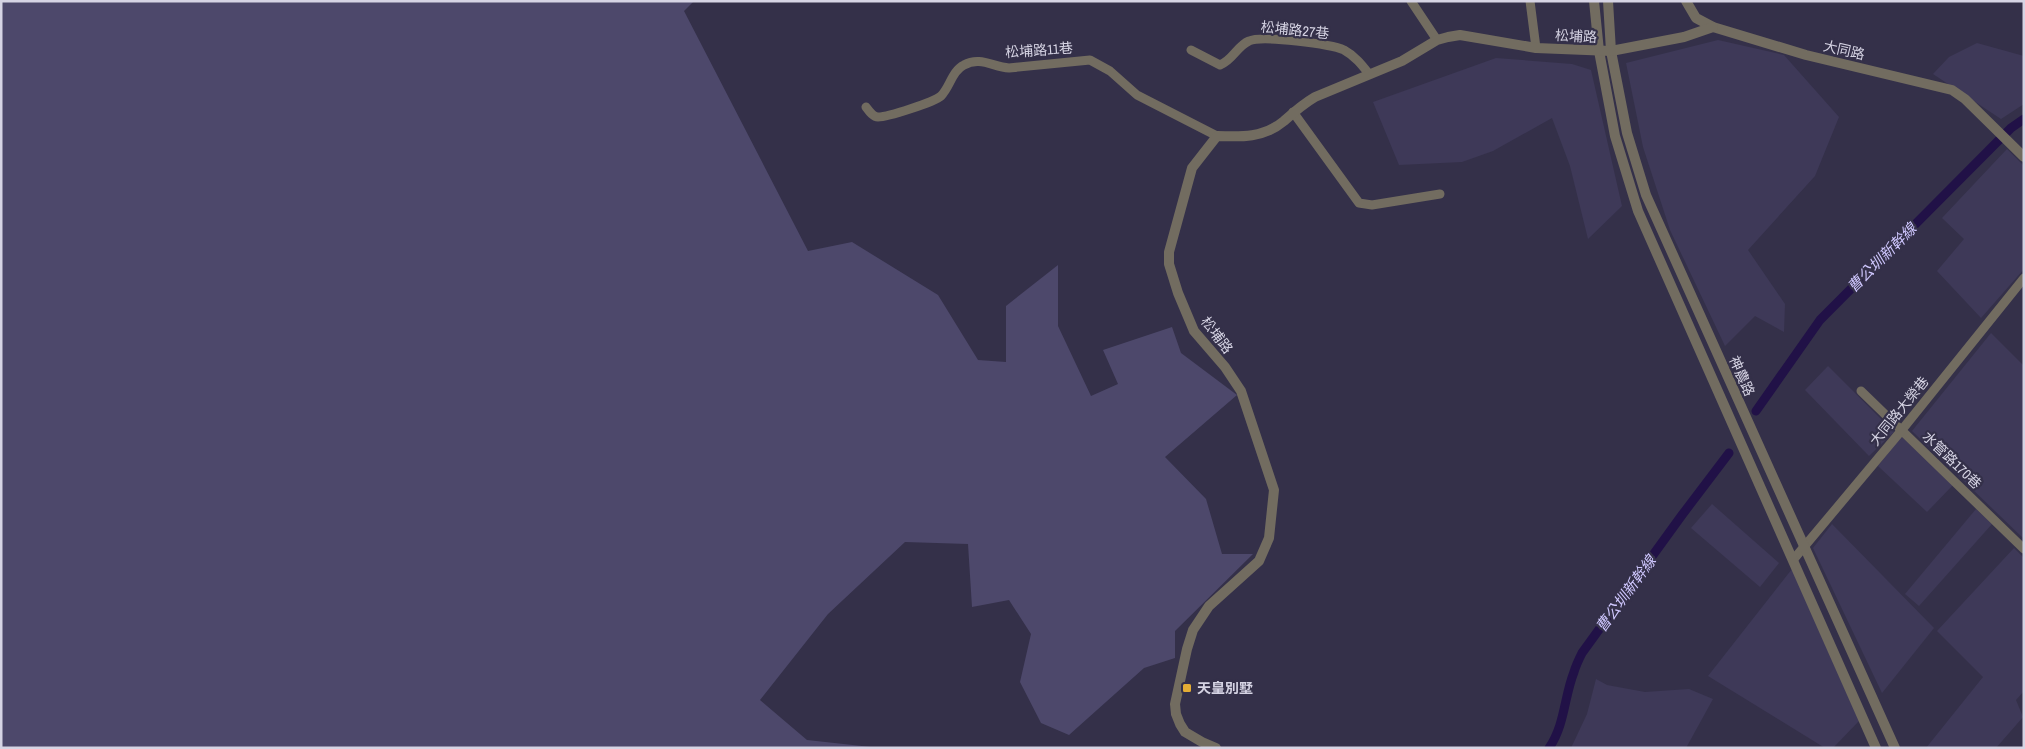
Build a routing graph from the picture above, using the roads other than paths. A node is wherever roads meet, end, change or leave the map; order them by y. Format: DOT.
graph roads {
  1 [pos="1411,1"];
  2 [pos="1530,1"];
  3 [pos="1594,1"];
  4 [pos="1608,1"];
  5 [pos="1686,1"];
  6 [pos="1713,27"];
  7 [pos="1436,40"];
  8 [pos="1536,48"];
  9 [pos="1191,50"];
  10 [pos="1599,51"];
  11 [pos="1611,51"];
  12 [pos="1369,74"];
  13 [pos="866,107"];
  14 [pos="1293,112"];
  15 [pos="1217,136"];
  16 [pos="2024,157"];
  17 [pos="1440,194"];
  18 [pos="2024,278"];
  19 [pos="1861,391"];
  20 [pos="1901,431"];
  21 [pos="1804,547"];
  22 [pos="2024,549"];
  23 [pos="1793,560"];
  24 [pos="1216,748"];
  25 [pos="1876,748"];
  26 [pos="1895,748"];
  1 -- 7 [label="street"];
  2 -- 8 [label="street"];
  3 -- 10 [label="street, 神農路"];
  4 -- 11 [label="street, 神農路"];
  5 -- 6 [label="street, 大同路"];
  6 -- 11 [label="street, 松埔路"];
  6 -- 16 [label="street, 大同路"];
  7 -- 8 [label="street, 松埔路"];
  7 -- 12 [label="street, 松埔路"];
  8 -- 10 [label="street, 松埔路"];
  9 -- 12 [label="street, 松埔路27巷"];
  10 -- 11 [label="street, 松埔路"];
  10 -- 23 [label="street, 神農路"];
  11 -- 21 [label="street, 神農路"];
  12 -- 14 [label="street, 松埔路"];
  13 -- 15 [label="street, 松埔路11巷"];
  14 -- 15 [label="street, 松埔路"];
  14 -- 17 [label="street"];
  15 -- 24 [label="street, 松埔路"];
  18 -- 20 [label="street, 大同路大榮巷"];
  19 -- 20 [label="street, 水管路170巷"];
  20 -- 21 [label="street, 大同路大榮巷"];
  20 -- 22 [label="street, 水管路170巷"];
  21 -- 23 [label="street, 大同路大榮巷"];
  21 -- 26 [label="street, 神農路"];
  23 -- 25 [label="street, 神農路"];
}
